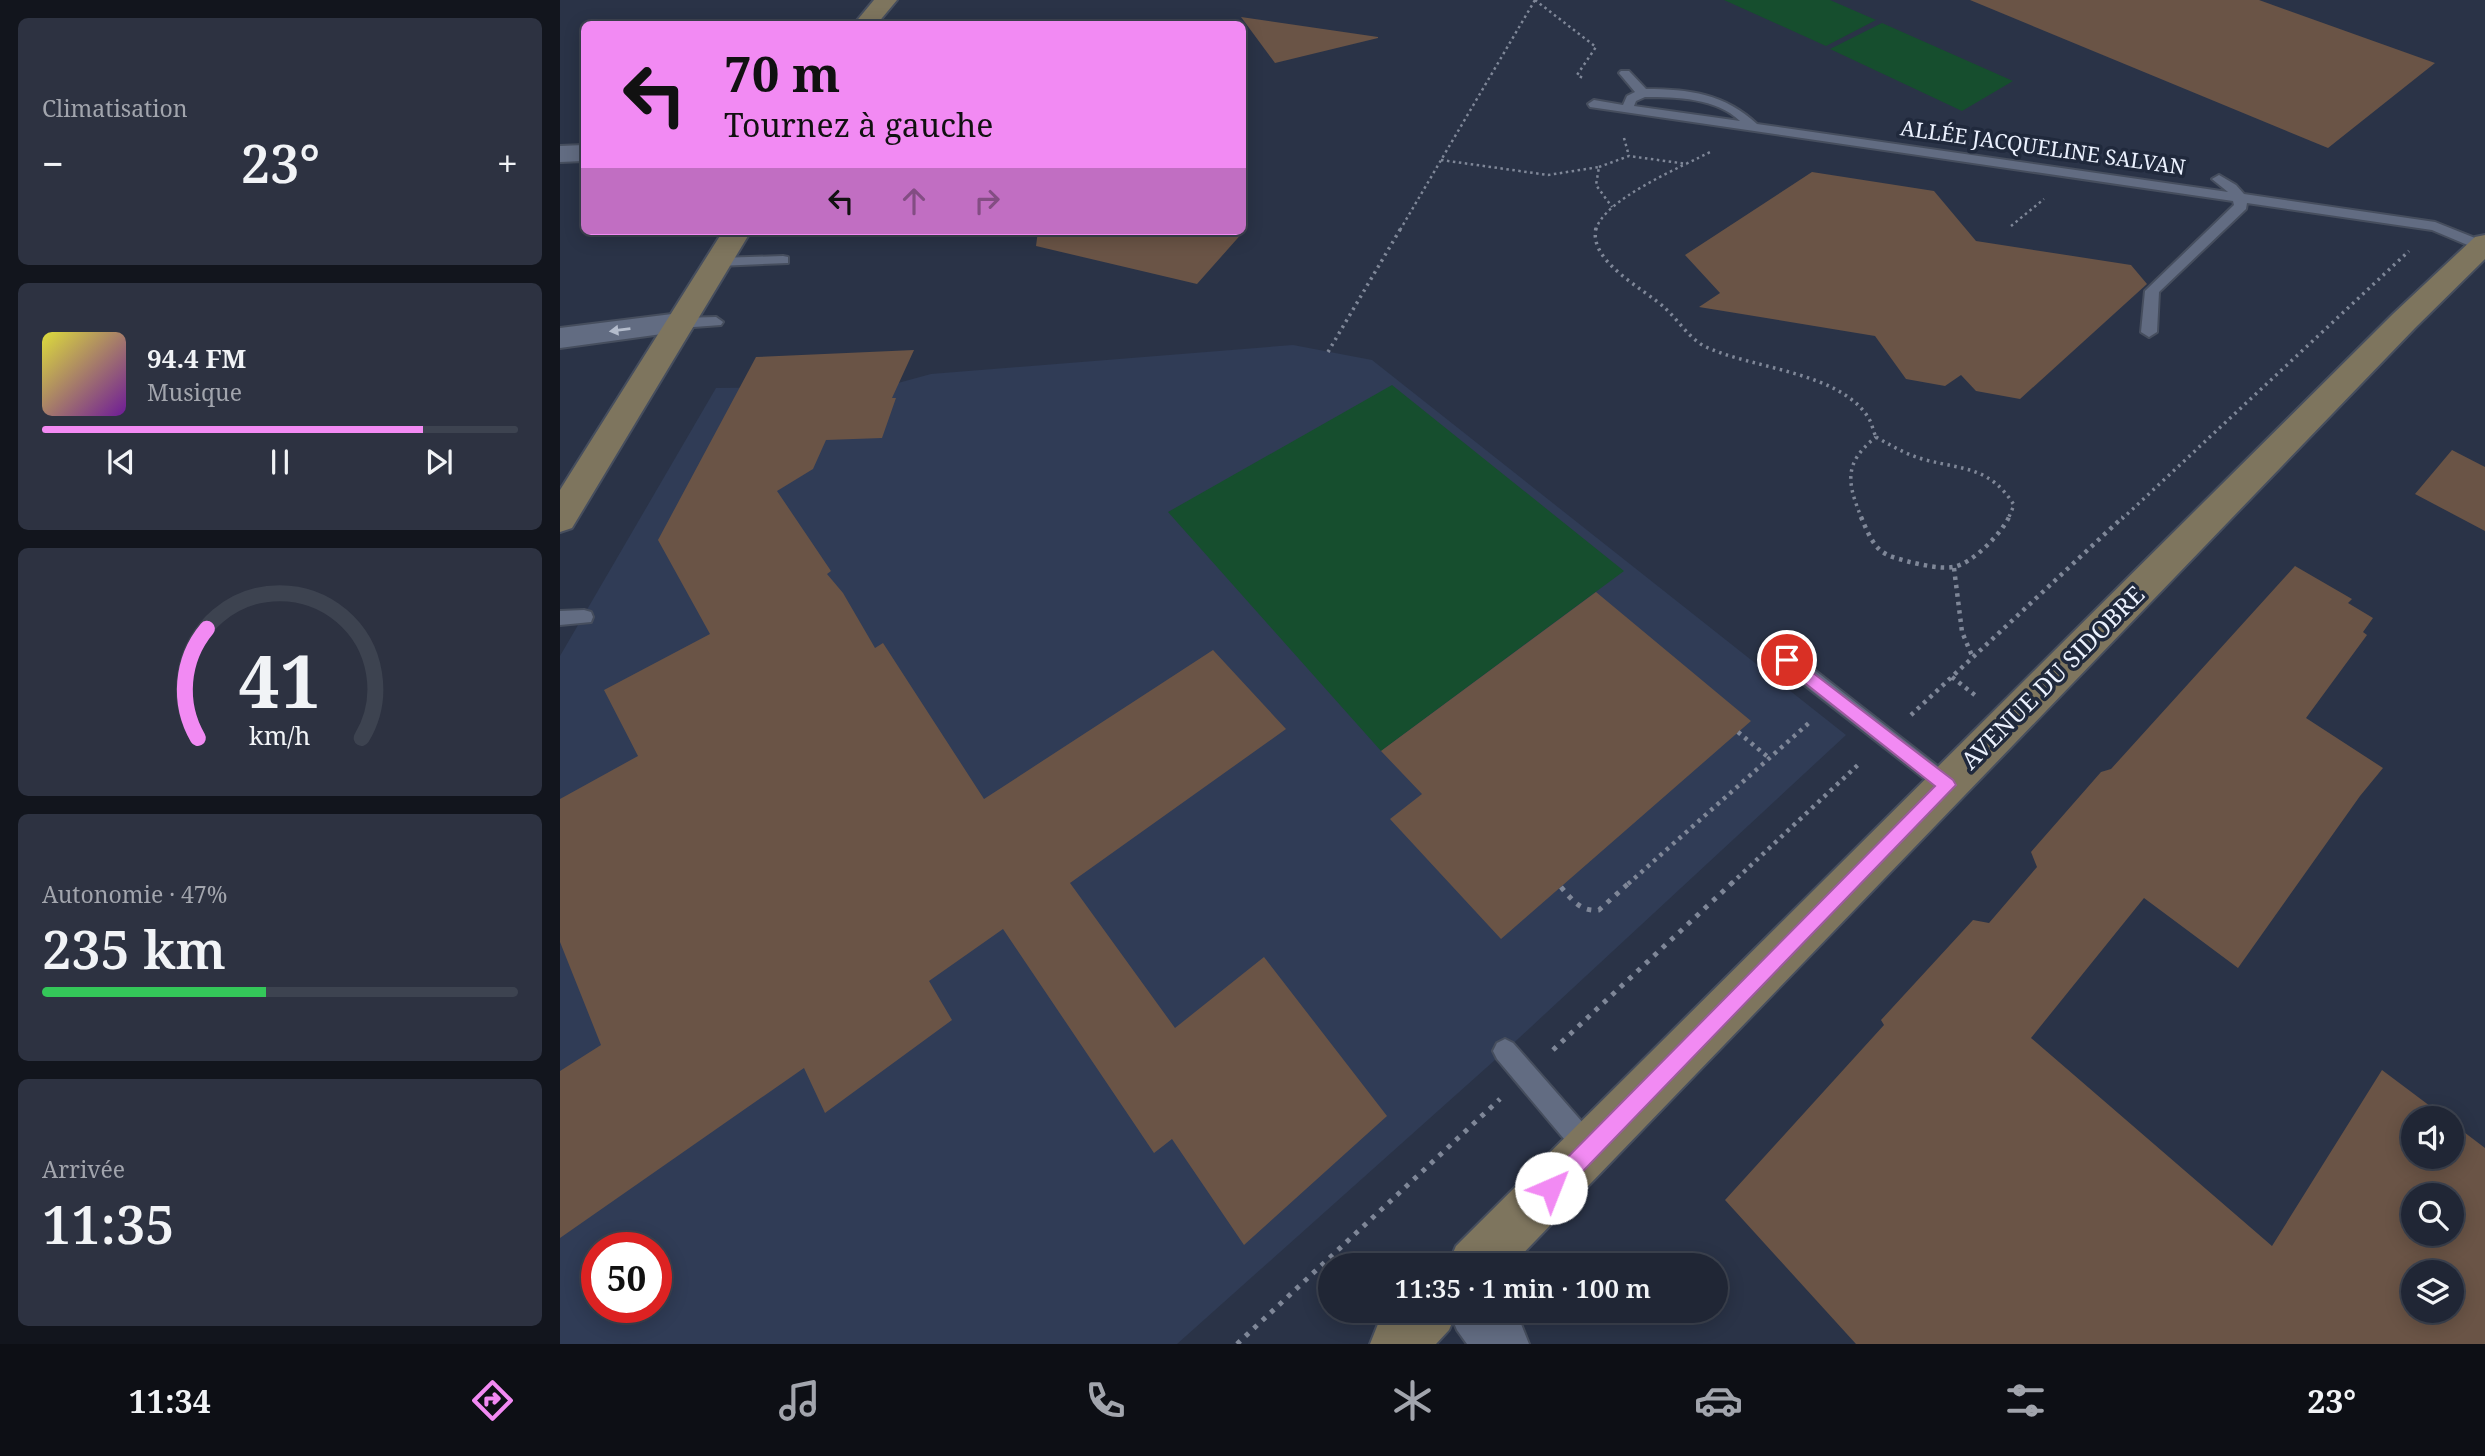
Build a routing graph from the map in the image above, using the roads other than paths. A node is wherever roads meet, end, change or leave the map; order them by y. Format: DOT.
graph roads {
  1 [pos="886,0"];
  2 [pos="868,21"];
  3 [pos="1625,73"];
  4 [pos="1643,93"];
  5 [pos="1594,104"];
  6 [pos="1627,110"];
  7 [pos="1753,127"];
  8 [pos="581,153"];
  9 [pos="560,154"];
  10 [pos="2220,179"];
  11 [pos="2241,198"];
  12 [pos="735,235"];
  13 [pos="2484,245"];
  14 [pos="783,260"];
  15 [pos="718,262"];
  16 [pos="716,322"];
  17 [pos="680,323"];
  18 [pos="2149,332"];
  19 [pos="560,338"];
  20 [pos="560,519"];
  21 [pos="584,617"];
  22 [pos="560,618"];
  23 [pos="1787,660"];
  24 [pos="1947,785"];
  25 [pos="1505,1051"];
  26 [pos="1589,1149"];
  27 [pos="1487,1253"];
  28 [pos="1418,1323"];
  29 [pos="1485,1323"];
  30 [pos="1398,1344"];
  31 [pos="1501,1344"];
  1 -- 2 [label="main road"];
  3 -- 4 [label="lane"];
  4 -- 6 [label="lane"];
  4 -- 7 [label="lane"];
  5 -- 6 [label="lane, ALLÉE JACQUELINE SALVAN"];
  6 -- 7 [label="lane, ALLÉE JACQUELINE SALVAN"];
  7 -- 11 [label="lane, ALLÉE JACQUELINE SALVAN"];
  8 -- 9 [label="street"];
  10 -- 11 [label="lane"];
  11 -- 13 [label="lane, ALLÉE JACQUELINE SALVAN"];
  11 -- 18 [label="lane"];
  12 -- 15 [label="main road"];
  13 -- 24 [label="main road, AVENUE DU SIDOBRE"];
  14 -- 15 [label="lane"];
  15 -- 17 [label="main road"];
  16 -- 17 [label="lane"];
  17 -- 19 [label="street, one-way"];
  17 -- 20 [label="main road"];
  21 -- 22 [label="lane"];
  23 -- 24 [label="lane"];
  24 -- 26 [label="main road, AVENUE DU SIDOBRE"];
  25 -- 26 [label="lane"];
  26 -- 27 [label="main road, AVENUE DU SIDOBRE"];
  28 -- 30 [label="main road"];
  29 -- 31 [label="street"];
}
